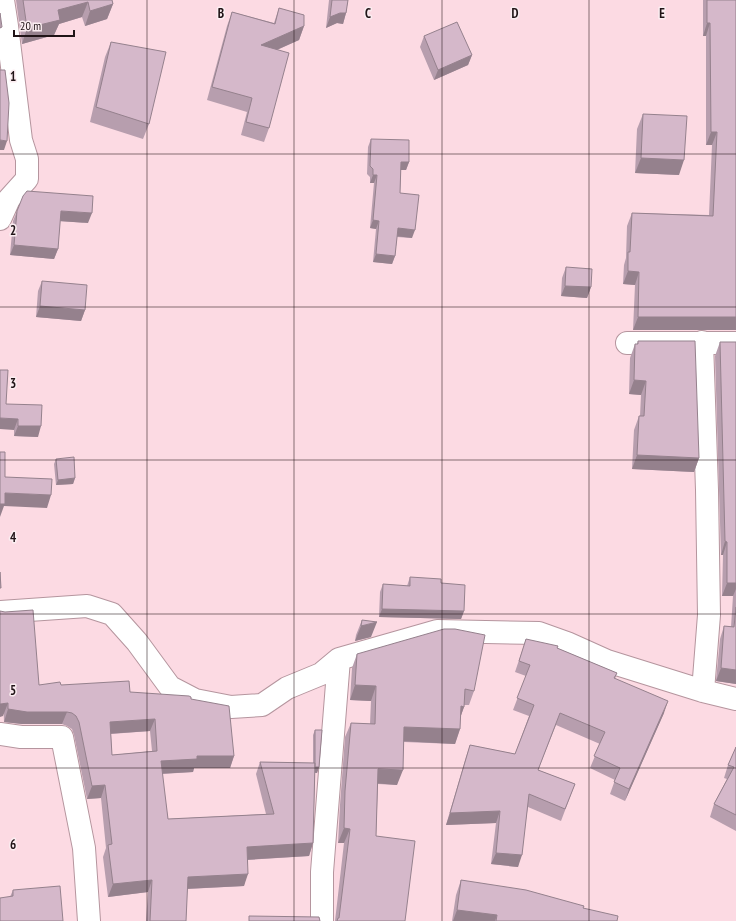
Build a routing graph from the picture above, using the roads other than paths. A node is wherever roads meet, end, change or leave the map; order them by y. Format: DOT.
graph roads {
  1 [pos="3,0"];
  2 [pos="0,219"];
  3 [pos="702,342"];
  4 [pos="627,343"];
  5 [pos="736,343"];
  6 [pos="0,612"];
  7 [pos="339,659"];
  8 [pos="703,691"];
  9 [pos="736,699"];
  10 [pos="0,734"];
  11 [pos="89,921"];
  12 [pos="322,921"];
  1 -- 2 [label="street"];
  3 -- 4 [label="street"];
  3 -- 5 [label="street"];
  3 -- 8 [label="street"];
  6 -- 7 [label="street"];
  7 -- 8 [label="street"];
  7 -- 12 [label="street"];
  8 -- 9 [label="street"];
  10 -- 11 [label="street"];
}
